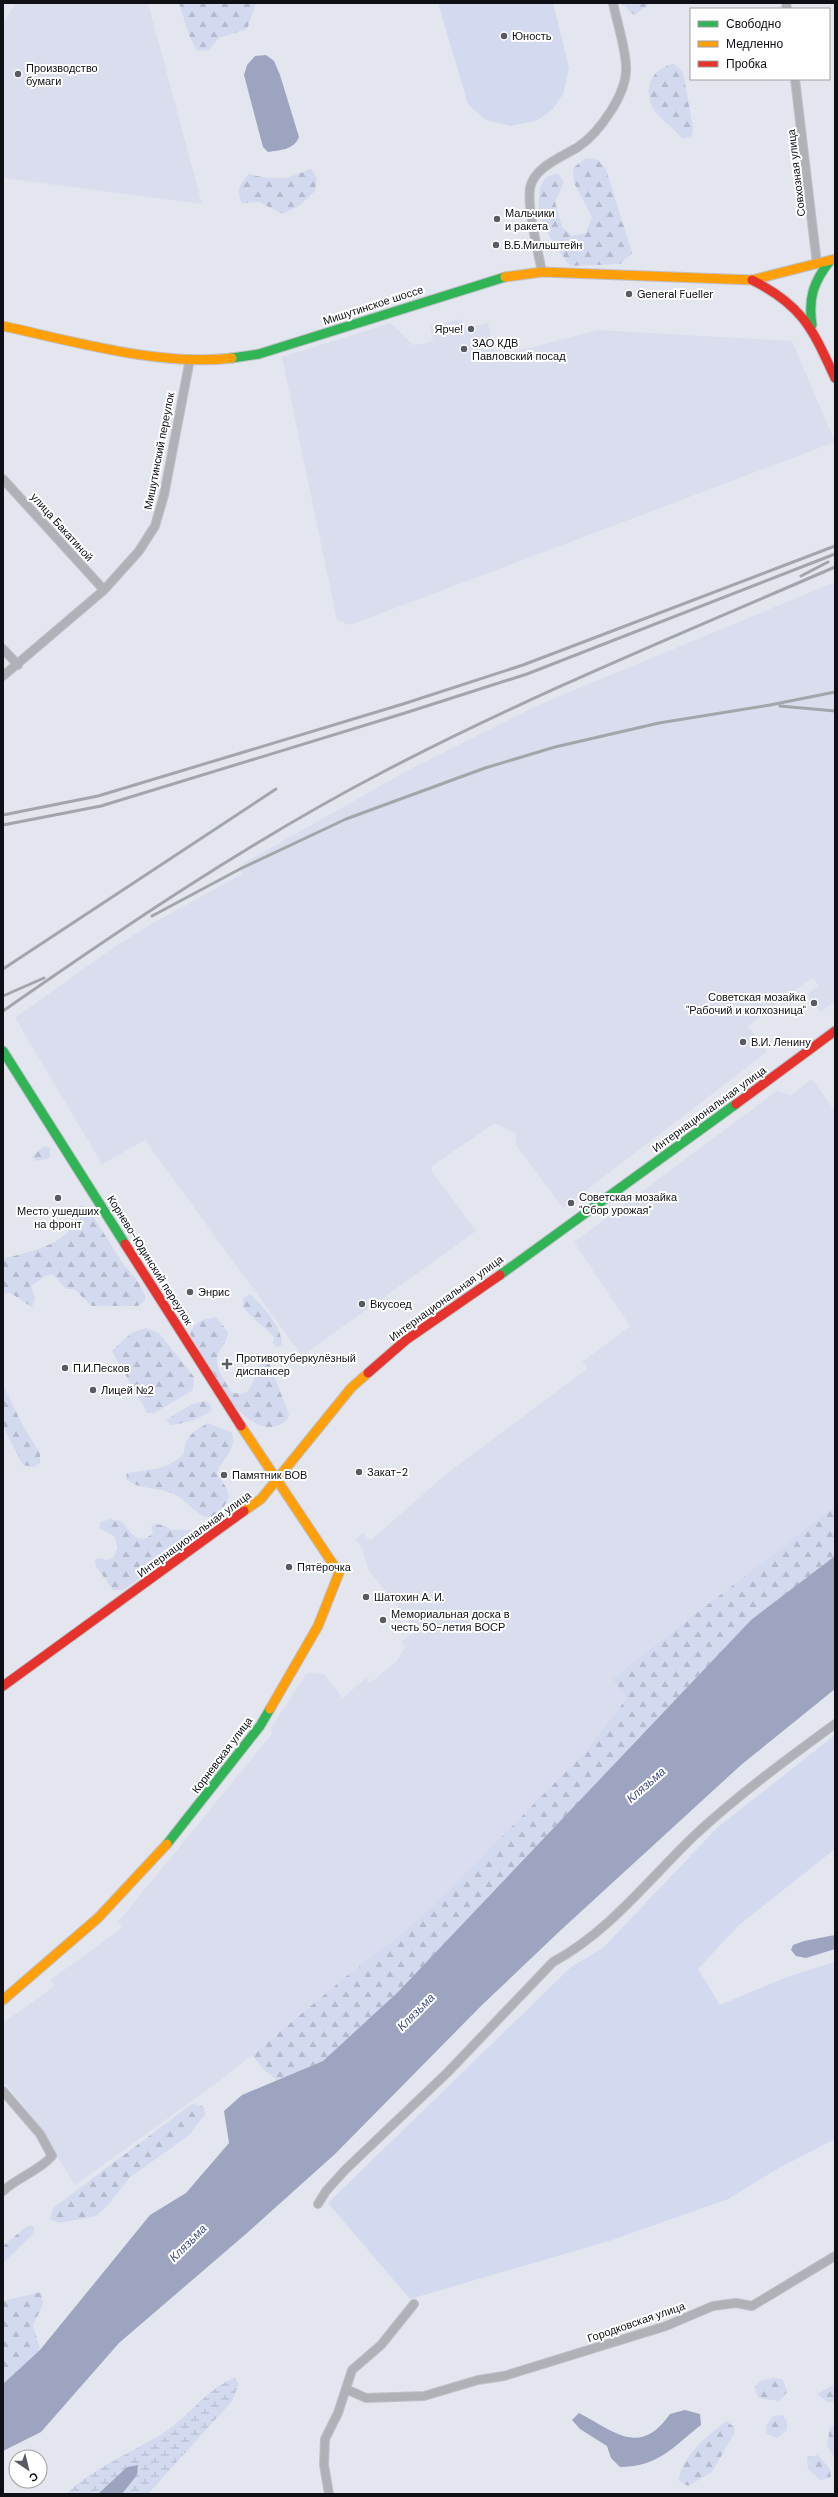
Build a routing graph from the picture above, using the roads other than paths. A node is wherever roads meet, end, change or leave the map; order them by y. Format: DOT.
graph roads {
  1 [pos="613,3"];
  2 [pos="795,80"];
  3 [pos="833,260"];
  4 [pos="818,264"];
  5 [pos="542,272"];
  6 [pos="752,280"];
  7 [pos="3,326"];
  8 [pos="812,327"];
  9 [pos="190,358"];
  10 [pos="835,378"];
  11 [pos="3,479"];
  12 [pos="104,590"];
  13 [pos="3,649"];
  14 [pos="18,665"];
  15 [pos="3,676"];
  16 [pos="835,1031"];
  17 [pos="3,1051"];
  18 [pos="276,1481"];
  19 [pos="3,1686"];
  20 [pos="835,1724"];
  21 [pos="3,2000"];
  22 [pos="3,2091"];
  23 [pos="3,2191"];
  24 [pos="318,2204"];
  25 [pos="835,2256"];
  26 [pos="414,2304"];
  27 [pos="346,2389"];
  28 [pos="329,2494"];
  1 -- 5 [label="street"];
  2 -- 4 [label="street, Совхозная улица"];
  3 -- 4 [label="street"];
  3 -- 8 [label="street"];
  4 -- 6 [label="street"];
  5 -- 6 [label="street, Мишутинское шоссе"];
  5 -- 9 [label="street, Мишутинское шоссе"];
  6 -- 8 [label="street"];
  7 -- 9 [label="street, Мишутинское шоссе"];
  8 -- 10 [label="street"];
  9 -- 12 [label="street, Мишутинский переулок"];
  11 -- 12 [label="street, улица Бакатиной"];
  12 -- 14 [label="street, Мишутинский переулок"];
  13 -- 14 [label="street"];
  14 -- 15 [label="street, Мишутинский переулок"];
  16 -- 18 [label="street, Интернациональная улица"];
  17 -- 18 [label="street, Корнево-Юдинский переулок"];
  18 -- 19 [label="street, Интернациональная улица"];
  18 -- 21 [label="street, Корневская улица"];
  20 -- 24 [label="street"];
  22 -- 23 [label="street"];
  25 -- 27 [label="street, Городковская улица"];
  26 -- 27 [label="street"];
  27 -- 28 [label="street"];
}
